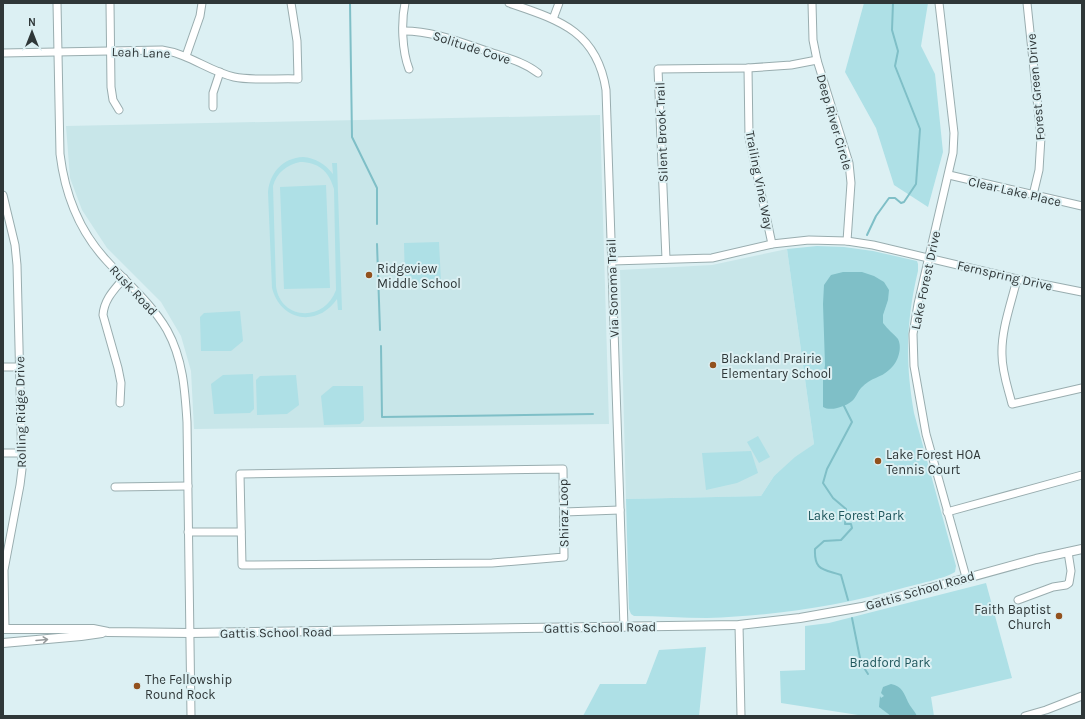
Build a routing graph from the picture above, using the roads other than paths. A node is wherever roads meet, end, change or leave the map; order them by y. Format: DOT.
graph roads {
  1 [pos="57,3"];
  2 [pos="110,3"];
  3 [pos="202,3"];
  4 [pos="291,3"];
  5 [pos="405,3"];
  6 [pos="509,3"];
  7 [pos="559,3"];
  8 [pos="812,3"];
  9 [pos="939,3"];
  10 [pos="1027,3"];
  11 [pos="553,19"];
  12 [pos="404,31"];
  13 [pos="111,50"];
  14 [pos="57,51"];
  15 [pos="3,53"];
  16 [pos="186,56"];
  17 [pos="817,60"];
  18 [pos="748,68"];
  19 [pos="409,69"];
  20 [pos="220,72"];
  21 [pos="538,73"];
  22 [pos="213,107"];
  23 [pos="119,110"];
  24 [pos="949,175"];
  25 [pos="3,195"];
  26 [pos="1033,195"];
  27 [pos="1082,206"];
  28 [pos="847,241"];
  29 [pos="772,244"];
  30 [pos="929,258"];
  31 [pos="666,259"];
  32 [pos="612,261"];
  33 [pos="124,278"];
  34 [pos="1017,279"];
  35 [pos="1082,292"];
  36 [pos="18,367"];
  37 [pos="3,368"];
  38 [pos="1082,388"];
  39 [pos="120,403"];
  40 [pos="3,453"];
  41 [pos="21,453"];
  42 [pos="1082,475"];
  43 [pos="188,486"];
  44 [pos="115,488"];
  45 [pos="620,510"];
  46 [pos="564,512"];
  47 [pos="947,512"];
  48 [pos="188,532"];
  49 [pos="241,532"];
  50 [pos="1082,549"];
  51 [pos="1068,552"];
  52 [pos="966,577"];
  53 [pos="1018,600"];
  54 [pos="739,625"];
  55 [pos="624,627"];
  56 [pos="4,629"];
  57 [pos="108,632"];
  58 [pos="190,633"];
  59 [pos="3,643"];
  60 [pos="1082,696"];
  61 [pos="191,716"];
  62 [pos="741,716"];
  63 [pos="1025,716"];
  1 -- 14 [label="street, Rusk Road"];
  2 -- 13 [label="street"];
  3 -- 16 [label="street"];
  4 -- 20 [label="street, Leah Lane"];
  5 -- 12 [label="street"];
  6 -- 11 [label="street, Via Sonoma Trail"];
  7 -- 11 [label="street"];
  8 -- 17 [label="street, Deep River Circle"];
  9 -- 24 [label="street, Lake Forest Drive"];
  10 -- 26 [label="street, Forest Green Drive"];
  11 -- 32 [label="street, Via Sonoma Trail"];
  12 -- 19 [label="street"];
  12 -- 21 [label="street, Solitude Cove"];
  13 -- 14 [label="street, Leah Lane"];
  13 -- 16 [label="street, Leah Lane"];
  13 -- 23 [label="street"];
  14 -- 15 [label="street, Leah Lane"];
  14 -- 33 [label="street, Rusk Road"];
  16 -- 20 [label="street, Leah Lane"];
  17 -- 18 [label="street, Silent Brook Trail"];
  17 -- 28 [label="street, Deep River Circle"];
  18 -- 29 [label="street, Trailing Vine Way"];
  18 -- 31 [label="street, Silent Brook Trail"];
  20 -- 22 [label="street"];
  24 -- 26 [label="street, Clear Lake Place"];
  24 -- 30 [label="street, Lake Forest Drive"];
  25 -- 36 [label="street, Rolling Ridge Drive"];
  26 -- 27 [label="street, Clear Lake Place"];
  28 -- 29 [label="street, Fernspring Drive"];
  28 -- 30 [label="street, Fernspring Drive"];
  29 -- 31 [label="street, Fernspring Drive"];
  30 -- 34 [label="street, Fernspring Drive"];
  30 -- 47 [label="street, Lake Forest Drive"];
  31 -- 32 [label="street, Fernspring Drive"];
  32 -- 45 [label="street, Via Sonoma Trail"];
  33 -- 39 [label="street"];
  33 -- 43 [label="street, Rusk Road"];
  34 -- 35 [label="street, Fernspring Drive"];
  34 -- 38 [label="street"];
  36 -- 37 [label="street"];
  36 -- 41 [label="street, Rolling Ridge Drive"];
  40 -- 41 [label="street"];
  41 -- 56 [label="street, Rolling Ridge Drive"];
  42 -- 47 [label="street"];
  43 -- 44 [label="street"];
  43 -- 48 [label="street, Rusk Road"];
  45 -- 46 [label="street"];
  45 -- 55 [label="street, Via Sonoma Trail"];
  46 -- 49 [label="street, Shiraz Loop"];
  46 -- 49 [label="street, Shiraz Loop"];
  47 -- 52 [label="street, Lake Forest Drive"];
  48 -- 49 [label="street"];
  48 -- 58 [label="street, Rusk Road"];
  50 -- 51 [label="main road, Gattis School Road"];
  51 -- 52 [label="main road, Gattis School Road"];
  51 -- 53 [label="street"];
  52 -- 54 [label="main road, Gattis School Road"];
  54 -- 55 [label="main road, Gattis School Road"];
  54 -- 62 [label="street"];
  55 -- 58 [label="main road, Gattis School Road"];
  56 -- 57 [label="main road, Gattis School Road"];
  57 -- 58 [label="main road, Gattis School Road"];
  59 -- 57 [label="main road, Gattis School Road, one-way"];
  58 -- 61 [label="street, Rusk Road"];
  60 -- 63 [label="street"];
}
